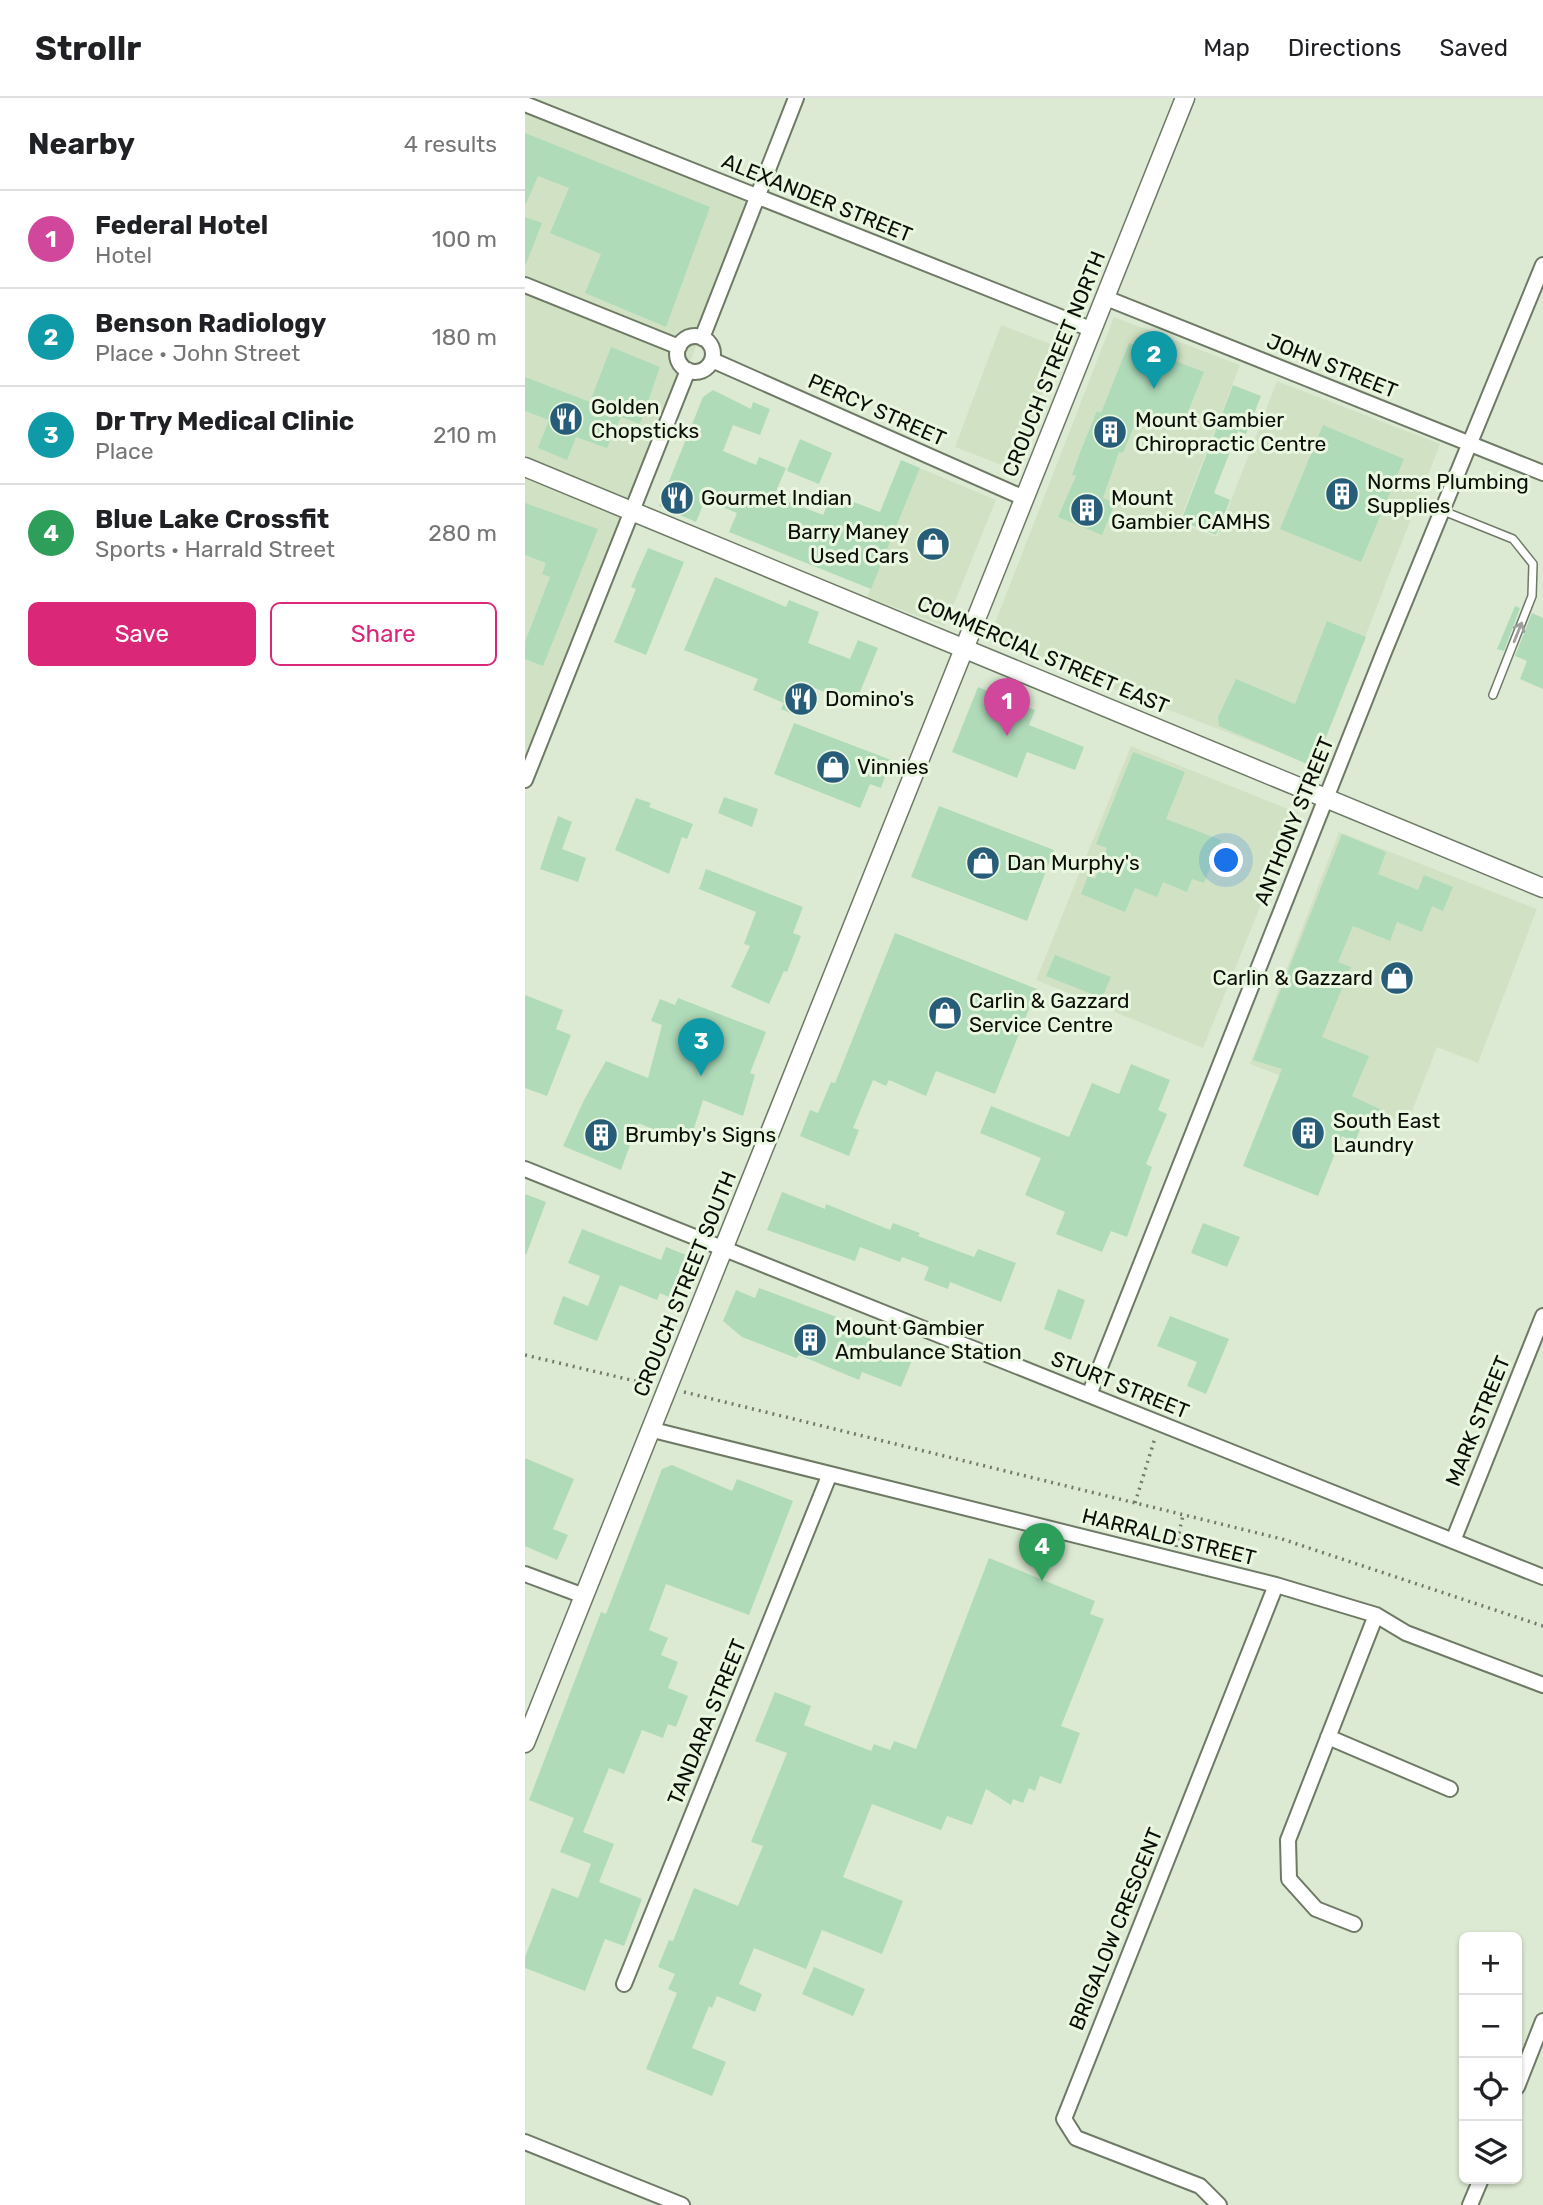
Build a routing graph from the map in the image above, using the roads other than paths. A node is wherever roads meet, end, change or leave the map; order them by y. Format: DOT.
graph roads {
  1 [pos="796,98"];
  2 [pos="1185,98"];
  3 [pos="525,104"];
  4 [pos="755,197"];
  5 [pos="1543,265"];
  6 [pos="525,285"];
  7 [pos="1106,298"];
  8 [pos="1094,330"];
  9 [pos="702,338"];
  10 [pos="679,346"];
  11 [pos="712,360"];
  12 [pos="688,370"];
  13 [pos="1468,443"];
  14 [pos="525,467"];
  15 [pos="1543,473"];
  16 [pos="1024,498"];
  17 [pos="632,509"];
  18 [pos="1441,510"];
  19 [pos="965,647"];
  20 [pos="1493,695"];
  21 [pos="525,780"];
  22 [pos="1326,797"];
  23 [pos="1543,888"];
  24 [pos="525,1170"];
  25 [pos="723,1249"];
  26 [pos="1543,1316"];
  27 [pos="1089,1395"];
  28 [pos="653,1430"];
  29 [pos="829,1476"];
  30 [pos="1453,1541"];
  31 [pos="525,1574"];
  32 [pos="1543,1577"];
  33 [pos="1276,1585"];
  34 [pos="584,1597"];
  35 [pos="1376,1615"];
  36 [pos="1543,1685"];
  37 [pos="1328,1737"];
  38 [pos="525,1743"];
  39 [pos="1450,1789"];
  40 [pos="1354,1924"];
  41 [pos="624,1983"];
  42 [pos="1543,2021"];
  43 [pos="1522,2074"];
  44 [pos="525,2142"];
  45 [pos="1479,2184"];
  46 [pos="683,2205"];
  47 [pos="1219,2205"];
  48 [pos="1470,2205"];
  1 -- 4 [label="street"];
  2 -- 7 [label="street, CROUCH STREET NORTH"];
  3 -- 4 [label="street, ALEXANDER STREET"];
  4 -- 8 [label="street, ALEXANDER STREET"];
  4 -- 9 [label="street"];
  5 -- 13 [label="street, ANTHONY STREET"];
  6 -- 10 [label="street"];
  7 -- 8 [label="street, CROUCH STREET NORTH"];
  7 -- 13 [label="street, JOHN STREET"];
  8 -- 16 [label="street, CROUCH STREET NORTH"];
  9 -- 10 [label="street"];
  9 -- 11 [label="street"];
  10 -- 12 [label="street"];
  11 -- 12 [label="street"];
  11 -- 16 [label="street, PERCY STREET"];
  12 -- 17 [label="street"];
  13 -- 15 [label="street, JOHN STREET"];
  13 -- 18 [label="street, ANTHONY STREET"];
  14 -- 17 [label="street, COMMERCIAL STREET EAST"];
  16 -- 19 [label="street, CROUCH STREET NORTH"];
  17 -- 19 [label="street, COMMERCIAL STREET EAST"];
  17 -- 21 [label="street"];
  20 -- 18 [label="lane, one-way"];
  18 -- 22 [label="street, ANTHONY STREET"];
  19 -- 22 [label="street, COMMERCIAL STREET EAST"];
  19 -- 25 [label="street, CROUCH STREET SOUTH"];
  22 -- 23 [label="street, COMMERCIAL STREET EAST"];
  22 -- 27 [label="street, ANTHONY STREET"];
  24 -- 25 [label="street, STURT STREET"];
  25 -- 27 [label="street, STURT STREET"];
  25 -- 28 [label="street, CROUCH STREET SOUTH"];
  26 -- 30 [label="street, MARK STREET"];
  27 -- 30 [label="street, STURT STREET"];
  28 -- 29 [label="street, HARRALD STREET"];
  28 -- 34 [label="street, CROUCH STREET SOUTH"];
  29 -- 33 [label="street, HARRALD STREET"];
  29 -- 41 [label="street, TANDARA STREET"];
  30 -- 32 [label="street, STURT STREET"];
  31 -- 34 [label="street"];
  33 -- 35 [label="street, HARRALD STREET"];
  33 -- 47 [label="street, BRIGALOW CRESCENT"];
  34 -- 38 [label="street, CROUCH STREET SOUTH"];
  35 -- 36 [label="street, HARRALD STREET"];
  35 -- 37 [label="street"];
  37 -- 39 [label="street"];
  37 -- 40 [label="street"];
  42 -- 43 [label="street"];
  44 -- 46 [label="street"];
  45 -- 48 [label="street"];
}
